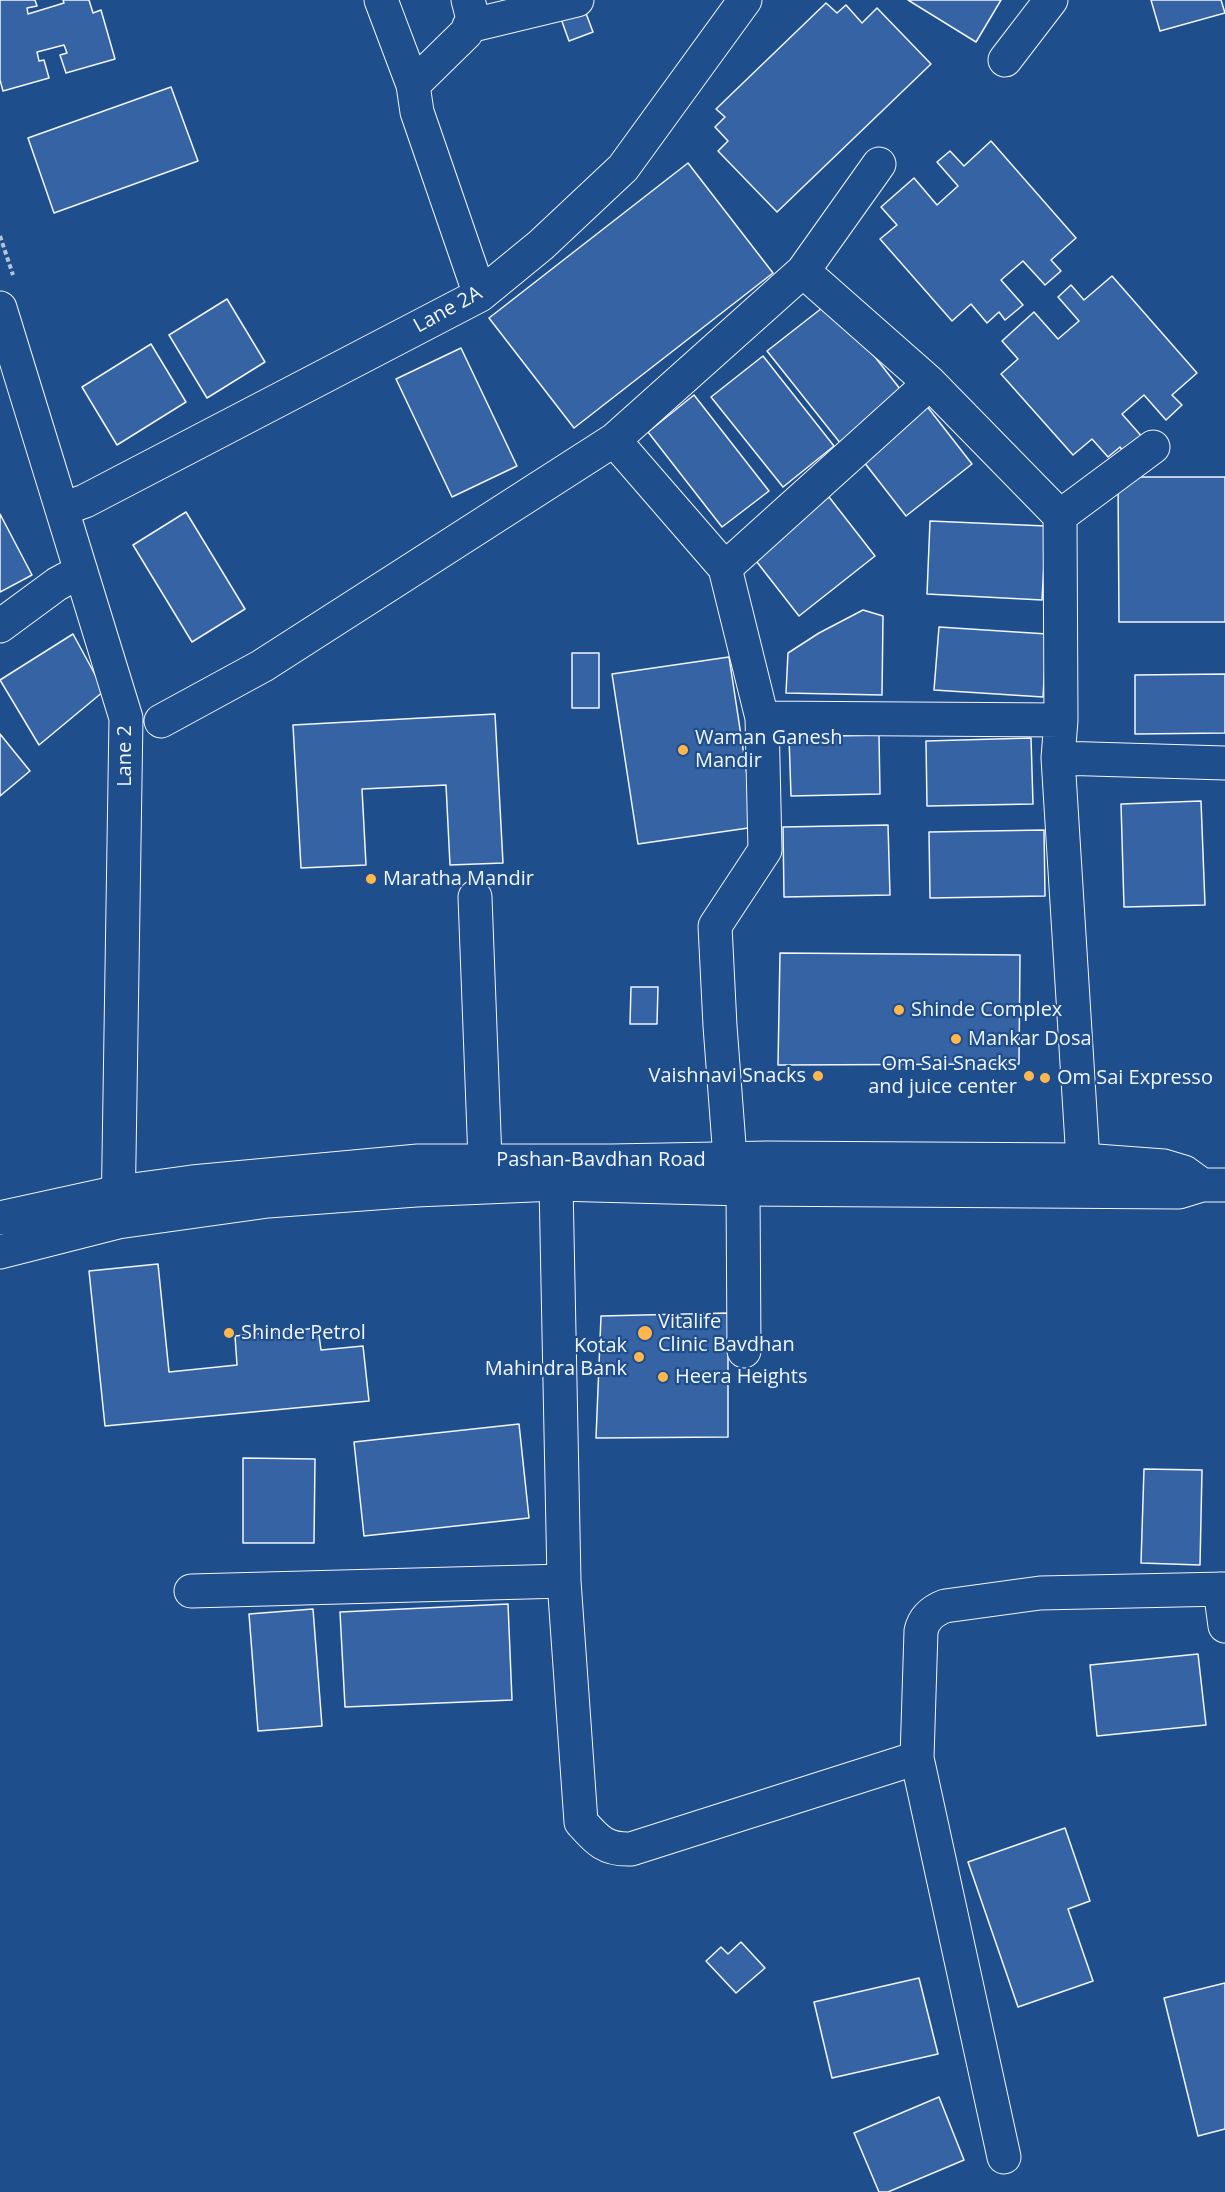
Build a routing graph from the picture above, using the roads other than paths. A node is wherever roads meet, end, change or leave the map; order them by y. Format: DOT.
graph roads {
  1 [pos="381,0"];
  2 [pos="577,0"];
  3 [pos="745,0"];
  4 [pos="1051,0"];
  5 [pos="469,13"];
  6 [pos="1005,60"];
  7 [pos="413,85"];
  8 [pos="879,164"];
  9 [pos="803,271"];
  10 [pos="480,295"];
  11 [pos="0,308"];
  12 [pos="930,383"];
  13 [pos="614,440"];
  14 [pos="1153,447"];
  15 [pos="63,509"];
  16 [pos="1060,516"];
  17 [pos="725,568"];
  18 [pos="81,571"];
  19 [pos="0,626"];
  20 [pos="762,718"];
  21 [pos="1061,720"];
  22 [pos="161,721"];
  23 [pos="1058,758"];
  24 [pos="1225,763"];
  25 [pos="475,897"];
  26 [pos="730,1158"];
  27 [pos="484,1160"];
  28 [pos="1083,1160"];
  29 [pos="556,1184"];
  30 [pos="1214,1185"];
  31 [pos="743,1189"];
  32 [pos="118,1207"];
  33 [pos="0,1218"];
  34 [pos="0,1252"];
  35 [pos="744,1352"];
  36 [pos="564,1581"];
  37 [pos="1223,1589"];
  38 [pos="191,1590"];
  39 [pos="1225,1626"];
  40 [pos="916,1758"];
  41 [pos="1004,2157"];
  1 -- 7 [label="street"];
  2 -- 5 [label="street"];
  3 -- 10 [label="street, Lane 2A"];
  4 -- 6 [label="street"];
  5 -- 7 [label="street"];
  7 -- 10 [label="street"];
  8 -- 9 [label="street"];
  9 -- 12 [label="street"];
  9 -- 13 [label="street"];
  10 -- 15 [label="street, Lane 2A"];
  11 -- 15 [label="street, Lane 2"];
  12 -- 16 [label="street"];
  12 -- 17 [label="street"];
  13 -- 17 [label="street"];
  13 -- 22 [label="street"];
  14 -- 16 [label="street"];
  15 -- 18 [label="street, Lane 2"];
  16 -- 21 [label="street"];
  17 -- 20 [label="street"];
  18 -- 19 [label="street"];
  18 -- 32 [label="street, Lane 2"];
  20 -- 21 [label="street"];
  20 -- 26 [label="street"];
  21 -- 23 [label="street"];
  23 -- 24 [label="street"];
  23 -- 28 [label="street"];
  25 -- 27 [label="street"];
  26 -- 27 [label="street, Pashan-Bavdhan Road"];
  26 -- 28 [label="street, Pashan-Bavdhan Road"];
  27 -- 32 [label="street, Pashan-Bavdhan Road"];
  28 -- 30 [label="street, Pashan-Bavdhan Road"];
  29 -- 31 [label="street, Pashan-Bavdhan Road"];
  29 -- 32 [label="street, Pashan-Bavdhan Road"];
  29 -- 36 [label="street"];
  30 -- 31 [label="street, Pashan-Bavdhan Road"];
  31 -- 35 [label="street"];
  32 -- 33 [label="street, Pashan-Bavdhan Road"];
  32 -- 34 [label="street, Pashan-Bavdhan Road"];
  36 -- 38 [label="street"];
  36 -- 40 [label="street"];
  37 -- 39 [label="street"];
  37 -- 40 [label="street"];
  40 -- 41 [label="street"];
}
